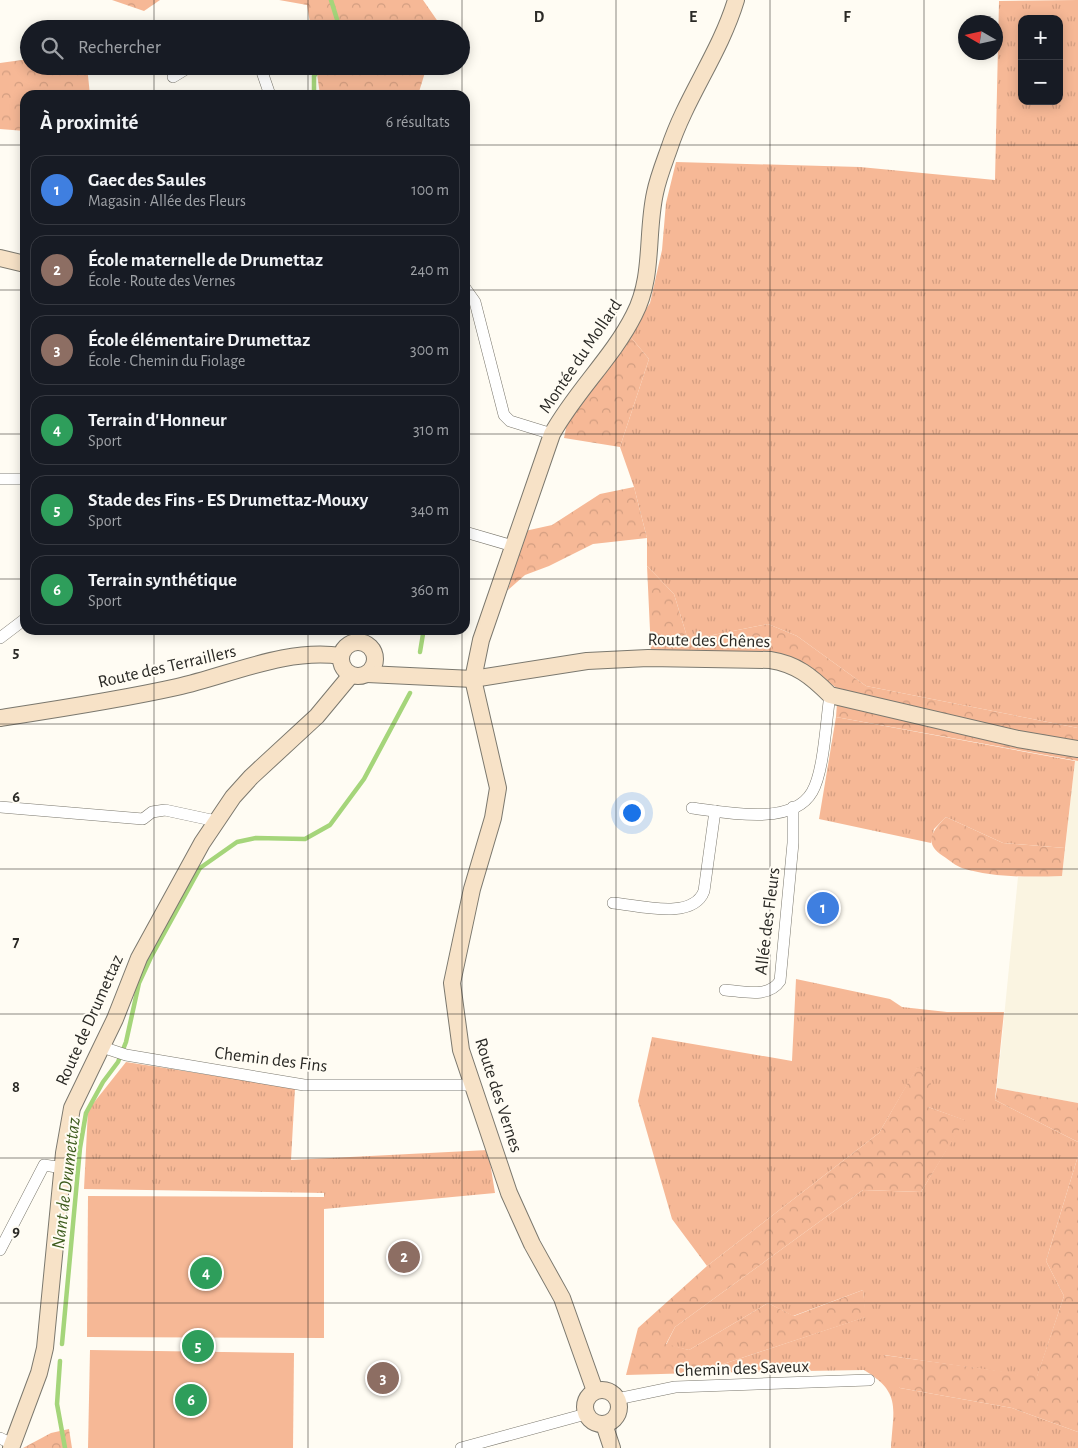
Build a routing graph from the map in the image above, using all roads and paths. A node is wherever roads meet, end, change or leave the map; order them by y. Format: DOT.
graph roads {
  1 [pos="736,0"];
  2 [pos="176,75"];
  3 [pos="263,75"];
  4 [pos="173,77"];
  5 [pos="268,90"];
  6 [pos="0,258"];
  7 [pos="20,263"];
  8 [pos="470,295"];
  9 [pos="552,434"];
  10 [pos="0,479"];
  11 [pos="20,479"];
  12 [pos="470,533"];
  13 [pos="513,546"];
  14 [pos="20,623"];
  15 [pos="367,637"];
  16 [pos="0,638"];
  17 [pos="342,653"];
  18 [pos="363,672"];
  19 [pos="473,680"];
  20 [pos="830,695"];
  21 [pos="0,718"];
  22 [pos="1078,749"];
  23 [pos="0,807"];
  24 [pos="793,807"];
  25 [pos="692,808"];
  26 [pos="715,811"];
  27 [pos="216,821"];
  28 [pos="614,903"];
  29 [pos="725,990"];
  30 [pos="108,1049"];
  31 [pos="472,1085"];
  32 [pos="63,1168"];
  33 [pos="0,1250"];
  34 [pos="869,1380"];
  35 [pos="595,1391"];
  36 [pos="617,1399"];
  37 [pos="586,1414"];
  38 [pos="604,1424"];
  39 [pos="8,1443"];
  40 [pos="461,1448"];
  41 [pos="612,1448"];
  1 -- 9 [label="street, Montée du Mollard"];
  2 -- 4 [label="street"];
  3 -- 5 [label="street"];
  6 -- 7 [label="street"];
  8 -- 9 [label="street"];
  9 -- 13 [label="street, Montée du Mollard"];
  10 -- 11 [label="street"];
  12 -- 13 [label="street"];
  13 -- 19 [label="street, Montée du Mollard"];
  14 -- 16 [label="street"];
  15 -- 17 [label="street, Route des Terraillers"];
  15 -- 18 [label="street"];
  17 -- 18 [label="street"];
  17 -- 21 [label="street, Route des Terraillers"];
  18 -- 19 [label="street, Route des Chênes"];
  18 -- 27 [label="street, Route de Drumettaz"];
  19 -- 20 [label="street, Route des Chênes"];
  19 -- 31 [label="street, Route des Vernes"];
  20 -- 22 [label="street"];
  20 -- 24 [label="street"];
  23 -- 27 [label="street"];
  24 -- 26 [label="street"];
  24 -- 29 [label="street, Allée des Fleurs"];
  25 -- 26 [label="street"];
  26 -- 28 [label="street"];
  27 -- 30 [label="street, Route de Drumettaz"];
  30 -- 31 [label="street, Chemin des Fins"];
  30 -- 32 [label="street, Route de Drumettaz"];
  31 -- 35 [label="street, Route des Vernes"];
  32 -- 33 [label="street"];
  32 -- 39 [label="street, Route de Drumettaz"];
  34 -- 36 [label="street, Chemin des Saveux"];
  35 -- 36 [label="street"];
  35 -- 37 [label="street"];
  36 -- 38 [label="street"];
  37 -- 38 [label="street"];
  37 -- 40 [label="street"];
  38 -- 41 [label="street"];
}
